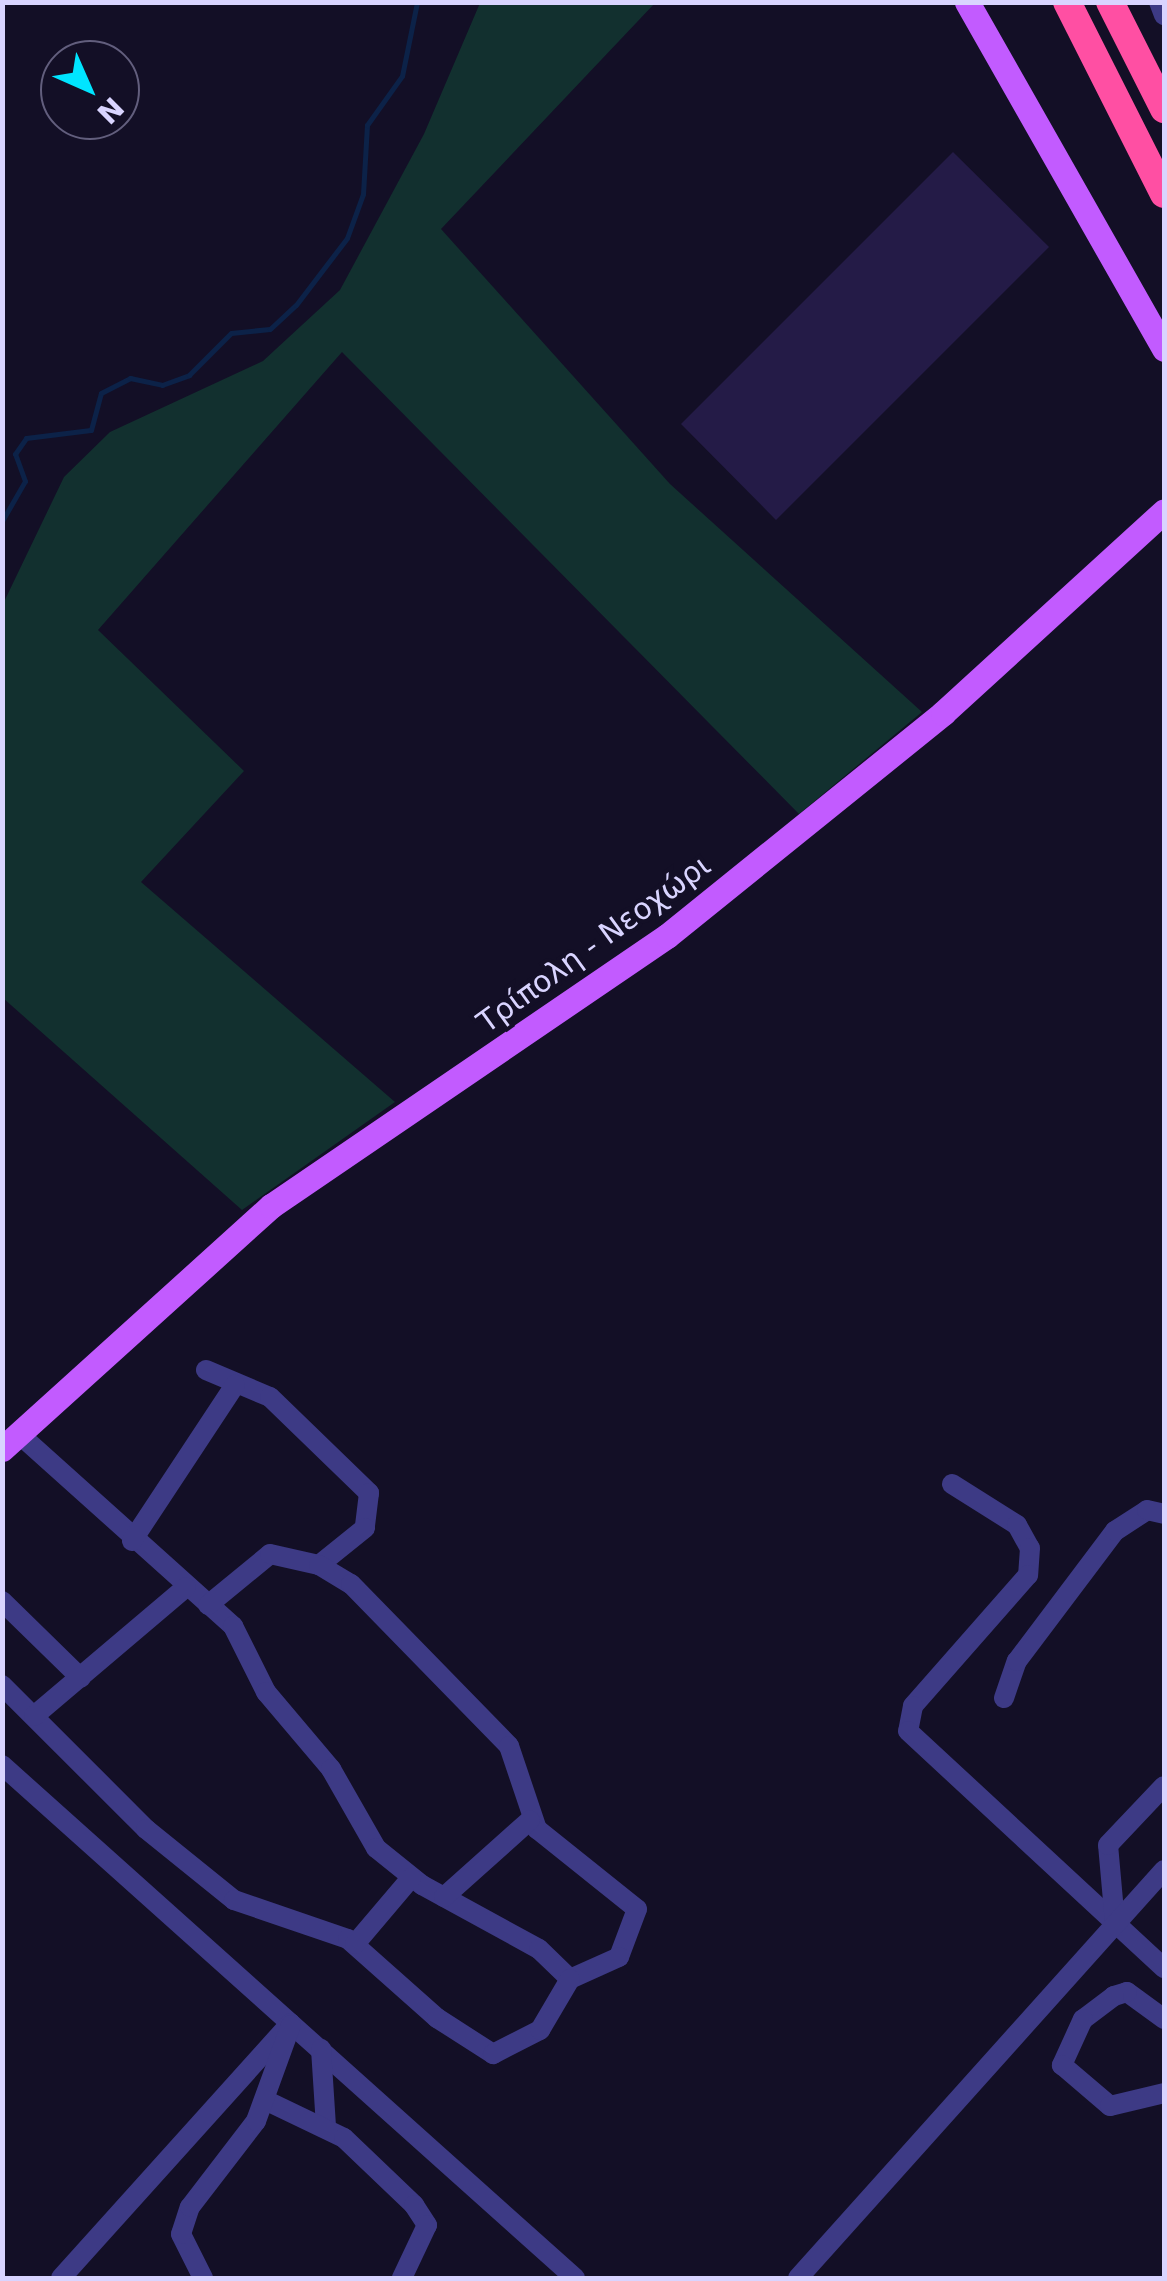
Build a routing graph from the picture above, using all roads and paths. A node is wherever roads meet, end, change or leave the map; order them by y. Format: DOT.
graph roads {
  1 [pos="967,2"];
  2 [pos="1067,2"];
  3 [pos="1110,2"];
  4 [pos="1159,2"];
  5 [pos="1164,15"];
  6 [pos="1164,110"];
  7 [pos="1164,194"];
  8 [pos="1164,349"];
  9 [pos="1164,511"];
  10 [pos="206,1370"];
  11 [pos="234,1385"];
  12 [pos="11,1441"];
  13 [pos="952,1484"];
  14 [pos="1164,1514"];
  15 [pos="132,1541"];
  16 [pos="320,1565"];
  17 [pos="186,1587"];
  18 [pos="2,1600"];
  19 [pos="208,1605"];
  20 [pos="81,1678"];
  21 [pos="2,1685"];
  22 [pos="1004,1698"];
  23 [pos="34,1716"];
  24 [pos="2,1765"];
  25 [pos="1164,1786"];
  26 [pos="530,1820"];
  27 [pos="1164,1870"];
  28 [pos="412,1878"];
  29 [pos="444,1896"];
  30 [pos="1115,1924"];
  31 [pos="355,1944"];
  32 [pos="1164,1968"];
  33 [pos="570,1980"];
  34 [pos="1164,2019"];
  35 [pos="291,2023"];
  36 [pos="321,2049"];
  37 [pos="1164,2093"];
  38 [pos="267,2100"];
  39 [pos="326,2127"];
  40 [pos="61,2278"];
  41 [pos="203,2278"];
  42 [pos="402,2278"];
  43 [pos="575,2278"];
  44 [pos="798,2278"];
  1 -- 8 [label="main road"];
  2 -- 7 [label="highway"];
  3 -- 6 [label="highway"];
  4 -- 5 [label="street"];
  9 -- 12 [label="main road, Τρίπολη - Νεοχώρι"];
  10 -- 11 [label="street"];
  11 -- 15 [label="street"];
  11 -- 16 [label="street"];
  12 -- 15 [label="street"];
  13 -- 30 [label="street"];
  14 -- 22 [label="street"];
  15 -- 17 [label="street"];
  16 -- 19 [label="street"];
  16 -- 26 [label="street"];
  17 -- 19 [label="street"];
  17 -- 20 [label="street"];
  18 -- 20 [label="street"];
  19 -- 28 [label="street"];
  20 -- 23 [label="street"];
  21 -- 23 [label="street"];
  23 -- 31 [label="street"];
  24 -- 35 [label="street"];
  25 -- 30 [label="street"];
  26 -- 29 [label="street"];
  26 -- 33 [label="street"];
  27 -- 30 [label="street"];
  28 -- 29 [label="street"];
  28 -- 31 [label="street"];
  29 -- 33 [label="street"];
  30 -- 32 [label="street"];
  30 -- 44 [label="street"];
  31 -- 33 [label="street"];
  34 -- 37 [label="street"];
  35 -- 36 [label="street"];
  35 -- 38 [label="street"];
  35 -- 40 [label="street"];
  36 -- 39 [label="street"];
  36 -- 43 [label="street"];
  38 -- 39 [label="street"];
  38 -- 41 [label="street"];
  39 -- 42 [label="street"];
}
